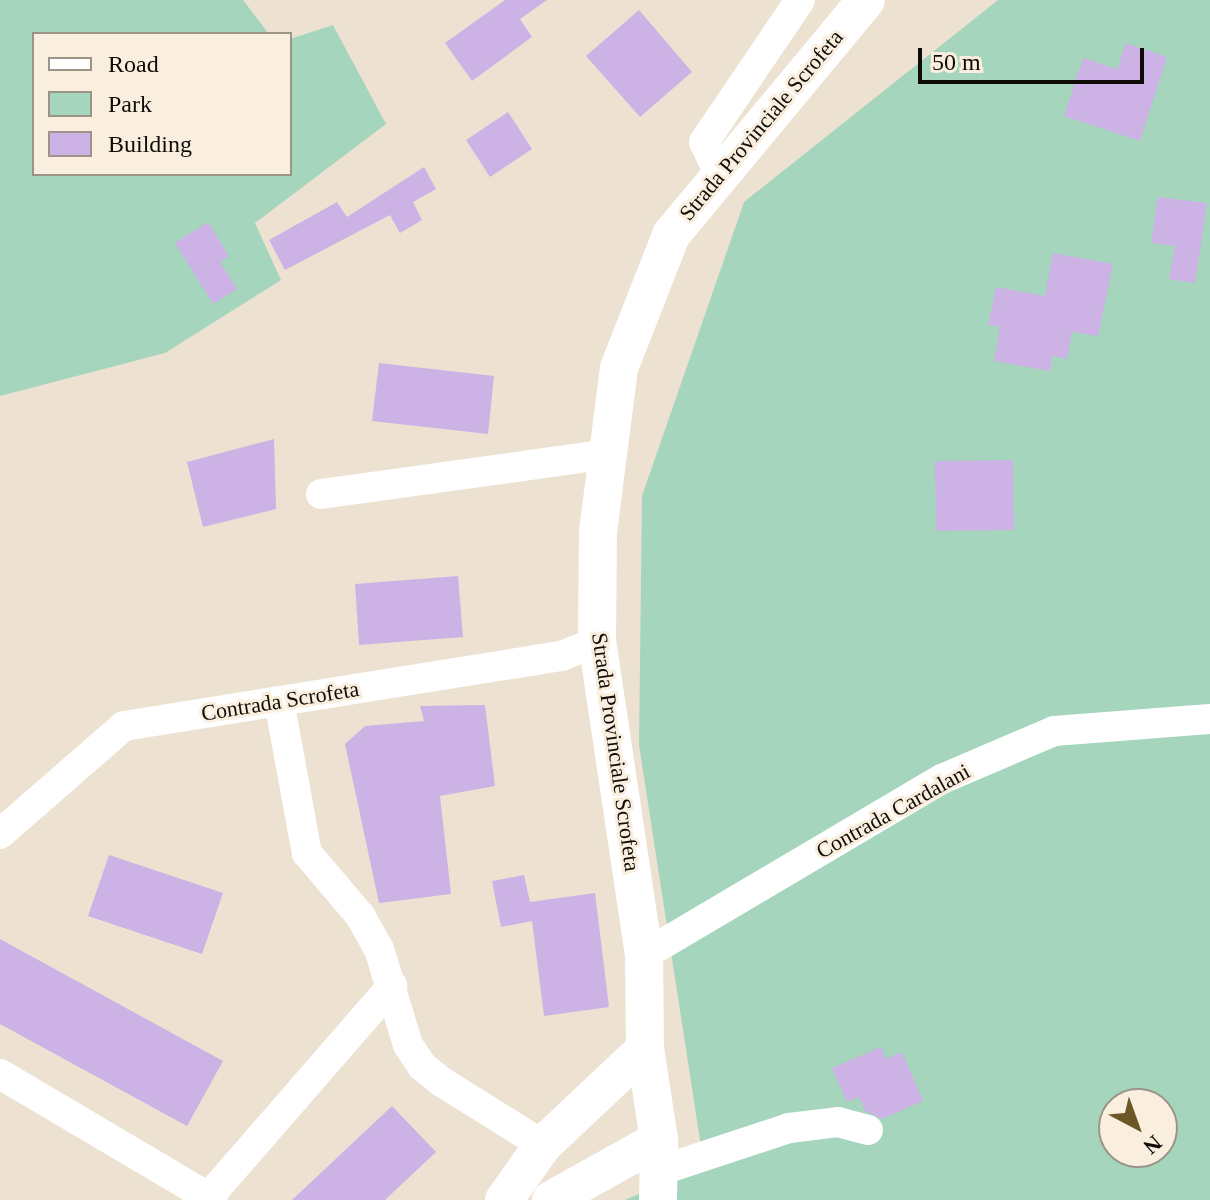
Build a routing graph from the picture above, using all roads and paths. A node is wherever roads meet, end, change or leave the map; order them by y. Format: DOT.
graph roads {
  1 [pos="800,0"];
  2 [pos="866,0"];
  3 [pos="719,174"];
  4 [pos="608,454"];
  5 [pos="321,494"];
  6 [pos="597,642"];
  7 [pos="279,701"];
  8 [pos="1210,719"];
  9 [pos="0,834"];
  10 [pos="644,955"];
  11 [pos="392,986"];
  12 [pos="645,1049"];
  13 [pos="0,1074"];
  14 [pos="868,1130"];
  15 [pos="543,1145"];
  16 [pos="659,1170"];
  17 [pos="209,1199"];
  18 [pos="504,1200"];
  19 [pos="551,1200"];
  1 -- 3 [label="street"];
  2 -- 3 [label="street, Strada Provinciale Scrofeta"];
  3 -- 4 [label="street, Strada Provinciale Scrofeta"];
  4 -- 5 [label="street"];
  4 -- 6 [label="street, Strada Provinciale Scrofeta"];
  6 -- 7 [label="street, Contrada Scrofeta"];
  6 -- 10 [label="street, Strada Provinciale Scrofeta"];
  7 -- 9 [label="street, Contrada Scrofeta"];
  7 -- 11 [label="street"];
  8 -- 10 [label="street, Contrada Cardalani"];
  10 -- 12 [label="street, Strada Provinciale Scrofeta"];
  11 -- 15 [label="street"];
  11 -- 17 [label="street"];
  12 -- 15 [label="street"];
  12 -- 16 [label="street, Strada Provinciale Scrofeta"];
  13 -- 17 [label="street"];
  14 -- 16 [label="street"];
  15 -- 18 [label="street"];
  16 -- 19 [label="street"];
}
